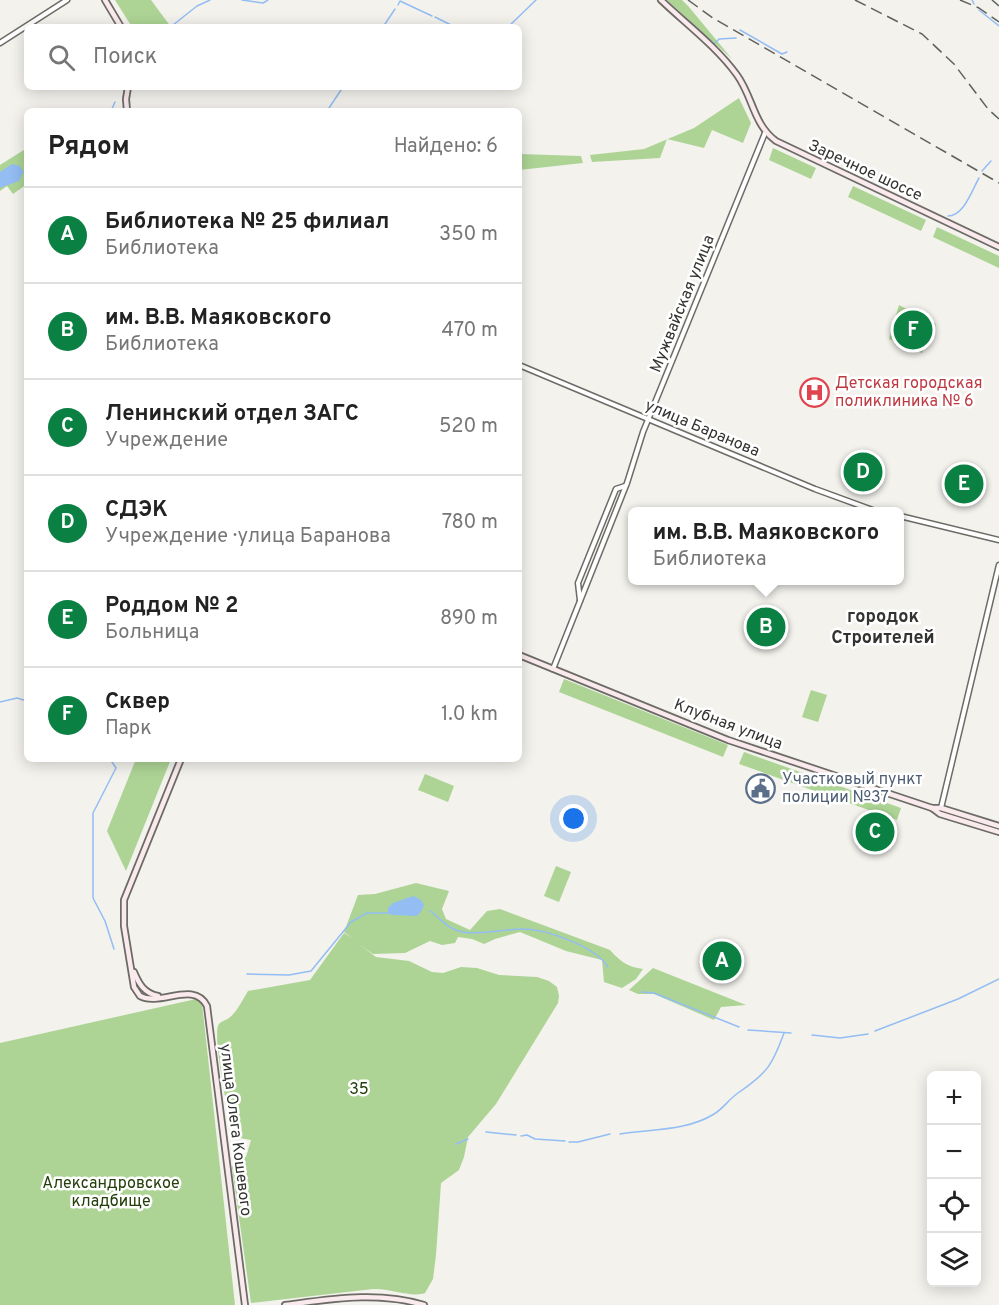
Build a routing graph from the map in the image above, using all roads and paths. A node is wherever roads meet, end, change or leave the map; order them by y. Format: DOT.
graph roads {
  1 [pos="67,0"];
  2 [pos="105,0"];
  3 [pos="661,0"];
  4 [pos="30,24"];
  5 [pos="119,24"];
  6 [pos="24,28"];
  7 [pos="0,43"];
  8 [pos="128,90"];
  9 [pos="127,108"];
  10 [pos="765,133"];
  11 [pos="999,247"];
  12 [pos="522,366"];
  13 [pos="648,420"];
  14 [pos="625,486"];
  15 [pos="864,507"];
  16 [pos="904,517"];
  17 [pos="999,540"];
  18 [pos="999,565"];
  19 [pos="998,577"];
  20 [pos="580,600"];
  21 [pos="522,657"];
  22 [pos="553,669"];
  23 [pos="180,762"];
  24 [pos="941,811"];
  25 [pos="999,826"];
  26 [pos="999,832"];
  27 [pos="245,1305"];
  28 [pos="285,1305"];
  29 [pos="424,1305"];
  1 -- 4 [label="street"];
  2 -- 5 [label="main road"];
  3 -- 10 [label="main road"];
  6 -- 7 [label="street"];
  8 -- 9 [label="main road"];
  10 -- 11 [label="main road, Заречное шоссе"];
  10 -- 13 [label="street, Мужвайская улица"];
  12 -- 13 [label="street, улица Баранова"];
  13 -- 14 [label="street, Мужвайская улица"];
  13 -- 15 [label="street, улица Баранова"];
  14 -- 20 [label="street, Мужвайская улица"];
  14 -- 20 [label="street, Мужвайская улица"];
  16 -- 17 [label="street"];
  18 -- 19 [label="street"];
  19 -- 24 [label="street"];
  20 -- 22 [label="street, Мужвайская улица"];
  21 -- 22 [label="main road, Клубная улица"];
  22 -- 24 [label="main road, Клубная улица"];
  23 -- 27 [label="main road, улица Олега Кошевого"];
  24 -- 25 [label="main road, Клубная улица"];
  24 -- 26 [label="main road, Клубная улица"];
  28 -- 29 [label="main road"];
}
